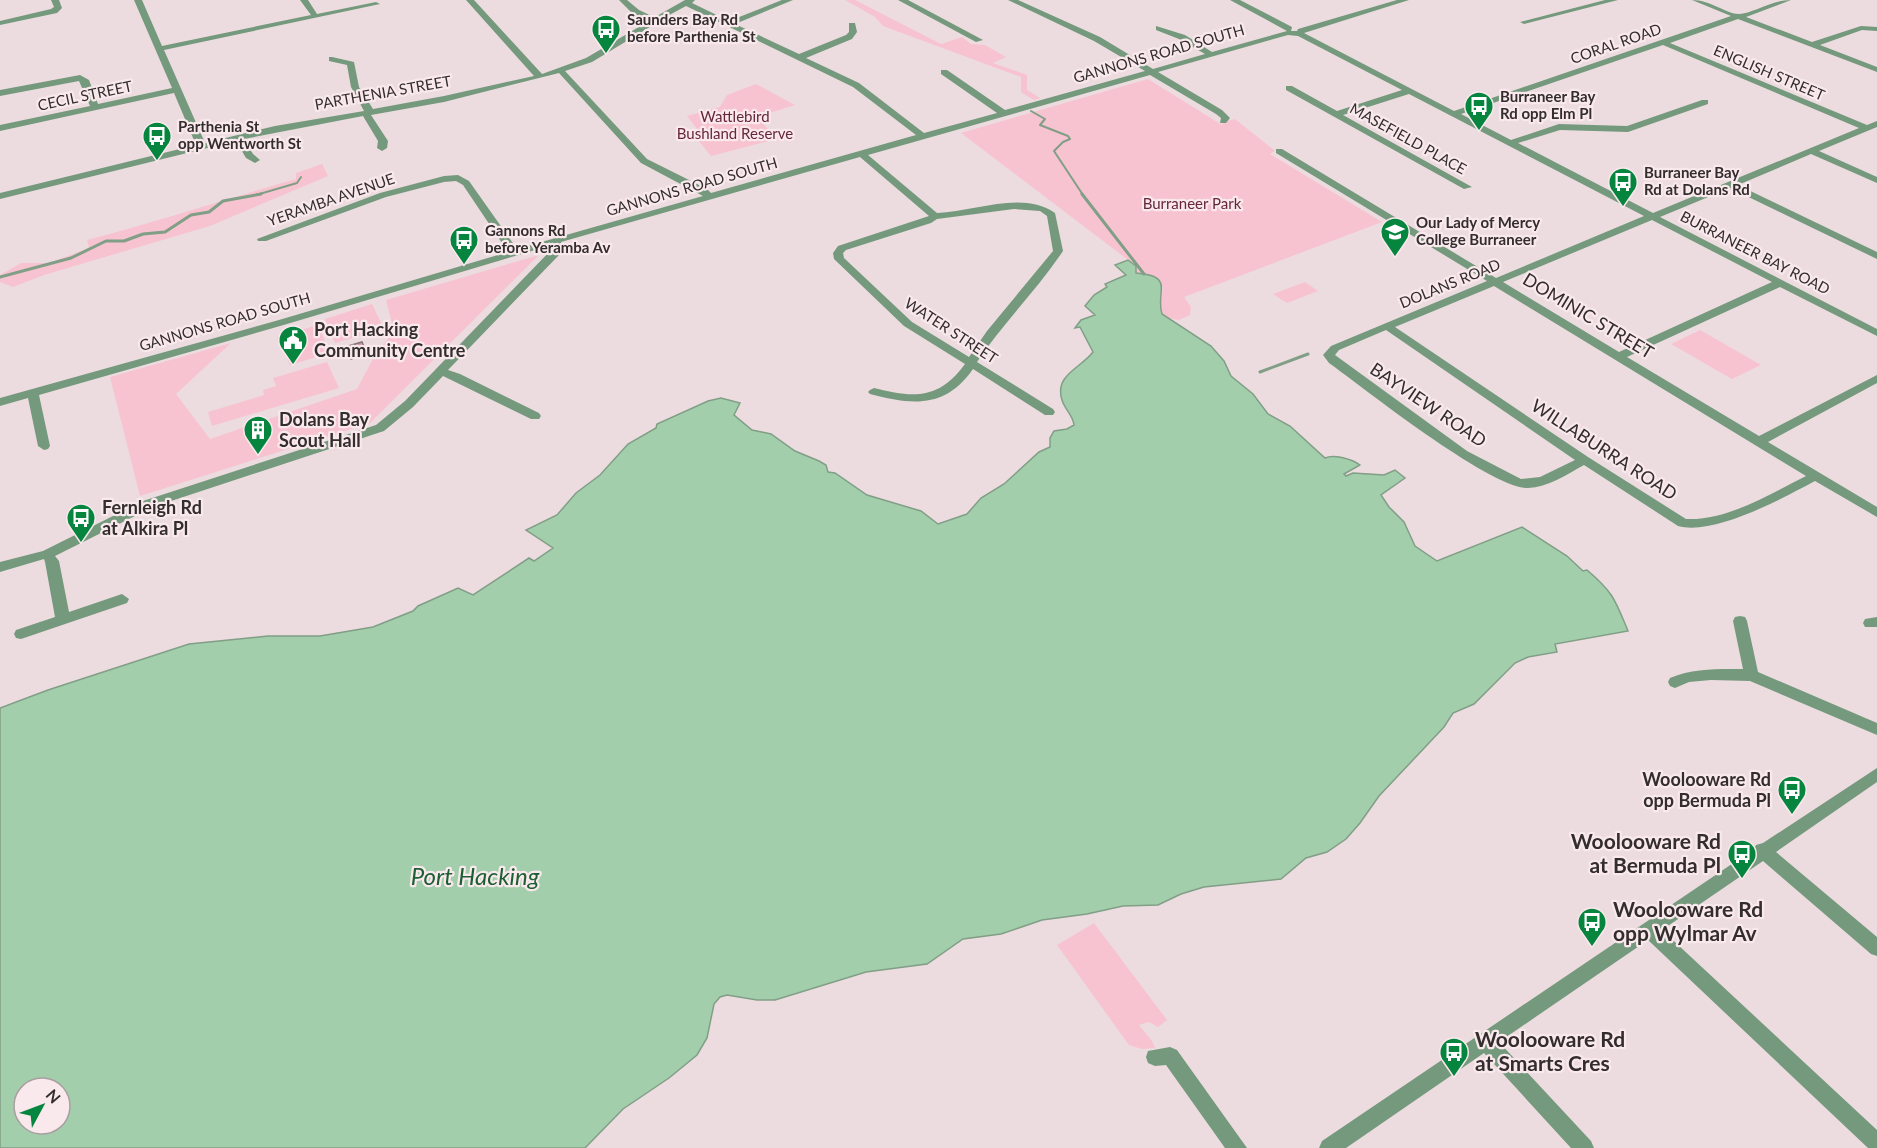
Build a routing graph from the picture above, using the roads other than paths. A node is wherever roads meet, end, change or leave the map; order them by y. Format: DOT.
graph roads {
  1 [pos="55,0"];
  2 [pos="138,0"];
  3 [pos="304,0"];
  4 [pos="470,0"];
  5 [pos="623,0"];
  6 [pos="789,0"];
  7 [pos="902,0"];
  8 [pos="1012,0"];
  9 [pos="1234,0"];
  10 [pos="1405,0"];
  11 [pos="1614,0"];
  12 [pos="1696,0"];
  13 [pos="1787,0"];
  14 [pos="688,1"];
  15 [pos="376,4"];
  16 [pos="315,16"];
  17 [pos="1742,17"];
  18 [pos="654,19"];
  19 [pos="1524,22"];
  20 [pos="0,23"];
  21 [pos="730,23"];
  22 [pos="852,25"];
  23 [pos="1159,28"];
  24 [pos="1877,29"];
  25 [pos="1289,31"];
  26 [pos="1300,32"];
  27 [pos="979,40"];
  28 [pos="1662,42"];
  29 [pos="1812,45"];
  30 [pos="159,49"];
  31 [pos="1212,55"];
  32 [pos="800,57"];
  33 [pos="332,59"];
  34 [pos="1877,70"];
  35 [pos="561,71"];
  36 [pos="944,72"];
  37 [pos="1152,72"];
  38 [pos="540,78"];
  39 [pos="1289,88"];
  40 [pos="175,90"];
  41 [pos="1409,91"];
  42 [pos="0,93"];
  43 [pos="1706,102"];
  44 [pos="95,108"];
  45 [pos="367,111"];
  46 [pos="1004,114"];
  47 [pos="1336,114"];
  48 [pos="1453,114"];
  49 [pos="1227,119"];
  50 [pos="1877,124"];
  51 [pos="0,128"];
  52 [pos="1866,128"];
  53 [pos="238,137"];
  54 [pos="924,137"];
  55 [pos="1509,143"];
  56 [pos="202,148"];
  57 [pos="382,148"];
  58 [pos="1279,151"];
  59 [pos="1811,151"];
  60 [pos="862,154"];
  61 [pos="255,160"];
  62 [pos="1877,180"];
  63 [pos="1731,185"];
  64 [pos="1467,187"];
  65 [pos="0,196"];
  66 [pos="709,198"];
  67 [pos="935,216"];
  68 [pos="1652,217"];
  69 [pos="262,239"];
  70 [pos="556,241"];
  71 [pos="514,253"];
  72 [pos="1877,256"];
  73 [pos="1495,281"];
  74 [pos="1779,283"];
  75 [pos="1387,326"];
  76 [pos="1877,333"];
  77 [pos="1335,348"];
  78 [pos="1619,356"];
  79 [pos="970,361"];
  80 [pos="440,371"];
  81 [pos="1877,378"];
  82 [pos="33,392"];
  83 [pos="874,392"];
  84 [pos="0,402"];
  85 [pos="1049,412"];
  86 [pos="535,416"];
  87 [pos="1760,441"];
  88 [pos="44,446"];
  89 [pos="1584,460"];
  90 [pos="1815,476"];
  91 [pos="1877,513"];
  92 [pos="47,554"];
  93 [pos="0,567"];
  94 [pos="122,599"];
  95 [pos="63,620"];
  96 [pos="1740,621"];
  97 [pos="21,634"];
  98 [pos="1751,675"];
  99 [pos="1675,682"];
  100 [pos="1877,729"];
  101 [pos="1877,774"];
  102 [pos="1762,850"];
  103 [pos="1649,929"];
  104 [pos="1877,948"];
  105 [pos="1486,1041"];
  106 [pos="1169,1054"];
  107 [pos="1877,1143"];
  108 [pos="1237,1148"];
  109 [pos="1329,1148"];
  110 [pos="1584,1148"];
  1 -- 20 [label="street"];
  2 -- 30 [label="street"];
  3 -- 16 [label="street"];
  4 -- 38 [label="street"];
  5 -- 18 [label="street"];
  6 -- 21 [label="street"];
  7 -- 27 [label="street"];
  8 -- 37 [label="street"];
  9 -- 25 [label="street"];
  10 -- 26 [label="street"];
  11 -- 19 [label="street"];
  12 -- 17 [label="street"];
  13 -- 17 [label="street, CORAL ROAD"];
  14 -- 18 [label="street, PARTHENIA STREET"];
  14 -- 21 [label="street"];
  15 -- 16 [label="street"];
  16 -- 30 [label="street"];
  17 -- 28 [label="street, CORAL ROAD"];
  17 -- 29 [label="street"];
  18 -- 35 [label="street, PARTHENIA STREET"];
  21 -- 32 [label="street"];
  22 -- 32 [label="street"];
  23 -- 31 [label="street"];
  24 -- 29 [label="street"];
  25 -- 26 [label="street"];
  25 -- 31 [label="street, GANNONS ROAD SOUTH"];
  26 -- 41 [label="street, BURRANEER BAY ROAD"];
  28 -- 48 [label="street, CORAL ROAD"];
  28 -- 52 [label="street, ENGLISH STREET"];
  29 -- 34 [label="street"];
  30 -- 40 [label="street"];
  31 -- 37 [label="street, GANNONS ROAD SOUTH"];
  32 -- 54 [label="street"];
  33 -- 45 [label="street"];
  35 -- 38 [label="street, PARTHENIA STREET"];
  35 -- 66 [label="street"];
  36 -- 46 [label="street"];
  37 -- 46 [label="street, GANNONS ROAD SOUTH"];
  37 -- 49 [label="street"];
  38 -- 45 [label="street, PARTHENIA STREET"];
  39 -- 47 [label="street, MASEFIELD PLACE"];
  40 -- 44 [label="street, CECIL STREET"];
  40 -- 56 [label="street"];
  41 -- 47 [label="street, MASEFIELD PLACE"];
  41 -- 48 [label="street, BURRANEER BAY ROAD"];
  42 -- 44 [label="street"];
  43 -- 55 [label="street"];
  44 -- 51 [label="street, CECIL STREET"];
  45 -- 53 [label="street, PARTHENIA STREET"];
  45 -- 57 [label="street"];
  46 -- 54 [label="street, GANNONS ROAD SOUTH"];
  47 -- 64 [label="street, MASEFIELD PLACE"];
  48 -- 55 [label="street, BURRANEER BAY ROAD"];
  50 -- 52 [label="street, DOLANS ROAD"];
  52 -- 59 [label="street, DOLANS ROAD"];
  53 -- 56 [label="street, PARTHENIA STREET"];
  53 -- 61 [label="street"];
  54 -- 60 [label="street, GANNONS ROAD SOUTH"];
  55 -- 68 [label="street, BURRANEER BAY ROAD"];
  56 -- 65 [label="street, PARTHENIA STREET"];
  58 -- 73 [label="street, DOMINIC STREET"];
  59 -- 62 [label="street"];
  59 -- 63 [label="street, DOLANS ROAD"];
  60 -- 66 [label="street, GANNONS ROAD SOUTH"];
  60 -- 67 [label="street"];
  63 -- 68 [label="street, DOLANS ROAD"];
  63 -- 72 [label="street"];
  66 -- 70 [label="street, GANNONS ROAD SOUTH"];
  67 -- 79 [label="street, WATER STREET"];
  67 -- 79 [label="street"];
  68 -- 73 [label="street, DOLANS ROAD"];
  68 -- 74 [label="street, BURRANEER BAY ROAD"];
  69 -- 71 [label="street, YERAMBA AVENUE"];
  70 -- 71 [label="street, GANNONS ROAD SOUTH"];
  70 -- 80 [label="street"];
  71 -- 82 [label="street, GANNONS ROAD SOUTH"];
  73 -- 75 [label="street, DOLANS ROAD"];
  73 -- 78 [label="street, DOMINIC STREET"];
  74 -- 76 [label="street, BURRANEER BAY ROAD"];
  74 -- 78 [label="street"];
  75 -- 77 [label="street, DOLANS ROAD"];
  75 -- 89 [label="street, WILLABURRA ROAD"];
  77 -- 89 [label="street, BAYVIEW ROAD"];
  78 -- 87 [label="street, DOMINIC STREET"];
  79 -- 83 [label="street"];
  79 -- 85 [label="street, WATER STREET"];
  80 -- 86 [label="street"];
  80 -- 92 [label="street"];
  81 -- 87 [label="street"];
  82 -- 84 [label="street, GANNONS ROAD SOUTH"];
  82 -- 88 [label="street"];
  87 -- 90 [label="street, DOMINIC STREET"];
  89 -- 90 [label="street, WILLABURRA ROAD"];
  90 -- 91 [label="street, DOMINIC STREET"];
  92 -- 93 [label="street"];
  92 -- 95 [label="street"];
  94 -- 95 [label="street"];
  95 -- 97 [label="street"];
  96 -- 98 [label="street"];
  98 -- 99 [label="street"];
  98 -- 100 [label="street"];
  101 -- 102 [label="street"];
  102 -- 103 [label="street"];
  102 -- 104 [label="street"];
  103 -- 105 [label="street"];
  103 -- 107 [label="street"];
  105 -- 109 [label="street"];
  105 -- 110 [label="street"];
  106 -- 108 [label="street"];
}
